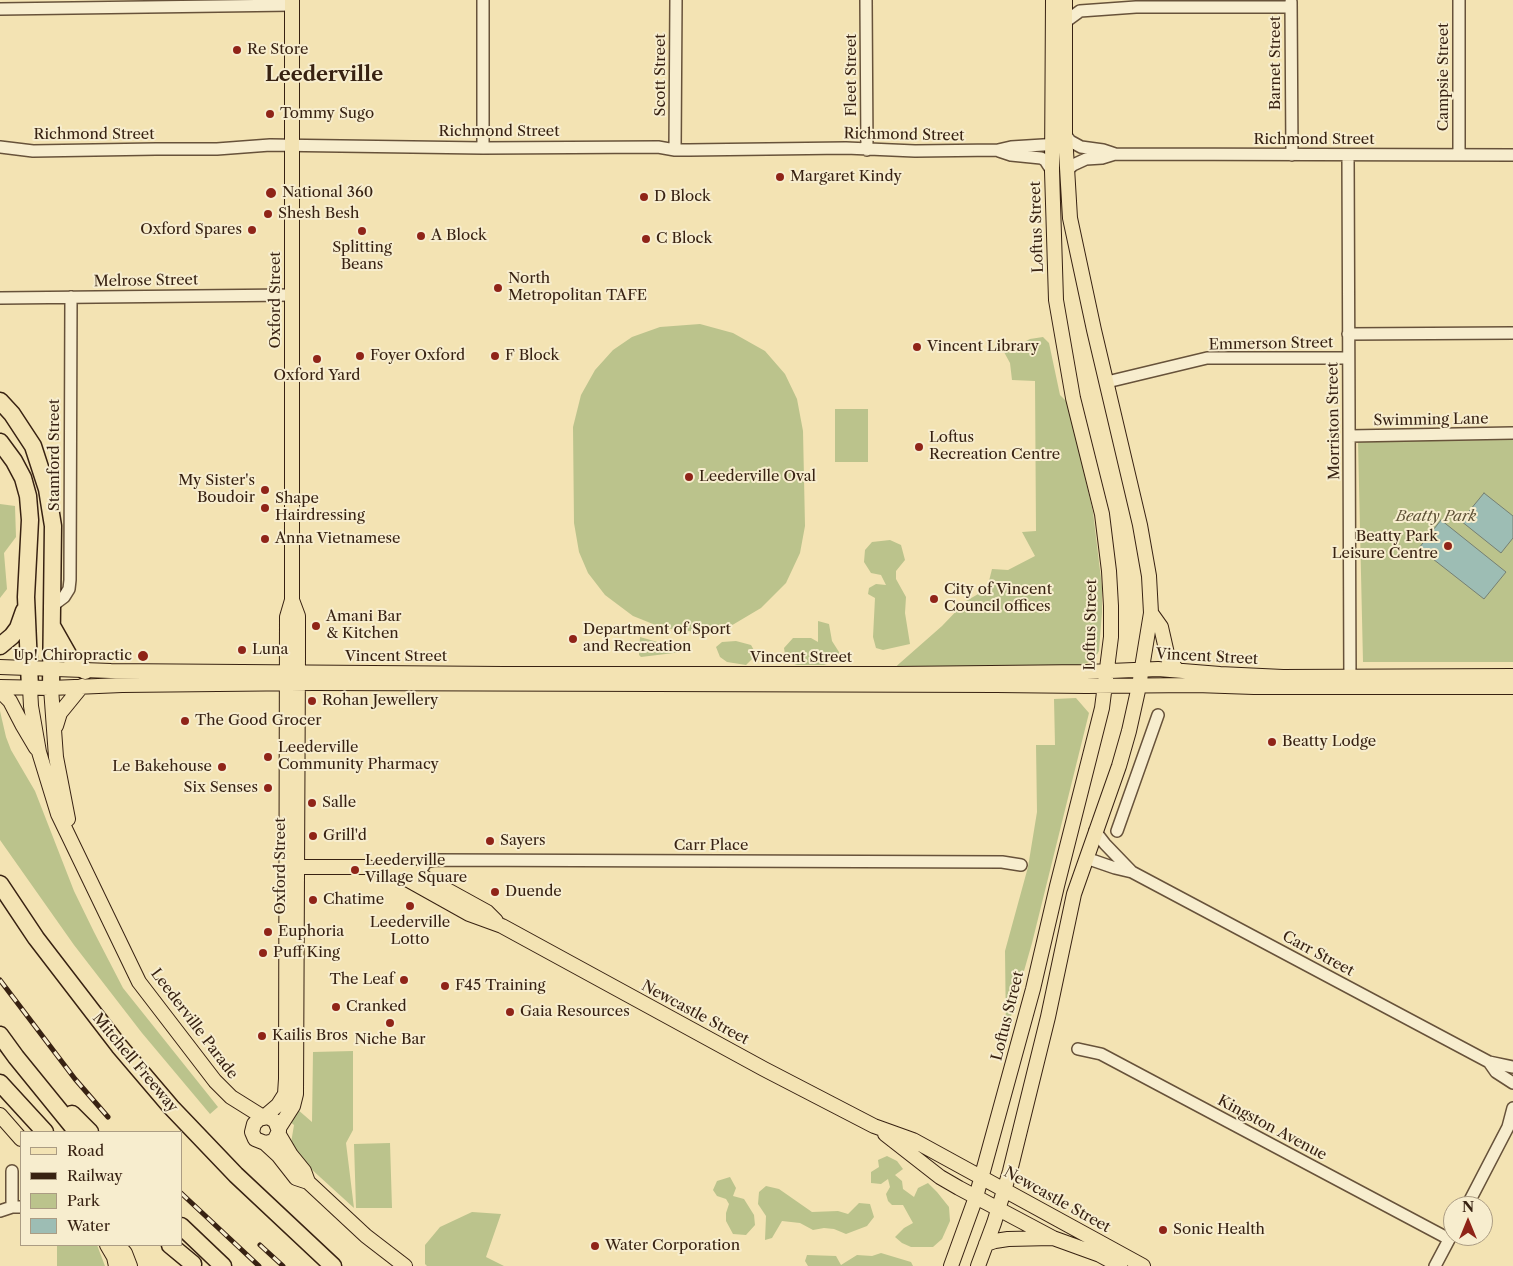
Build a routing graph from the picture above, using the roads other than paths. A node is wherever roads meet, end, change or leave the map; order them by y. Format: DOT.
graph roads {
  1 [pos="484,0"];
  2 [pos="676,0"];
  3 [pos="866,0"];
  4 [pos="1053,0"];
  5 [pos="1065,0"];
  6 [pos="1459,0"];
  7 [pos="292,2"];
  8 [pos="1291,4"];
  9 [pos="0,9"];
  10 [pos="1065,22"];
  11 [pos="1061,141"];
  12 [pos="292,145"];
  13 [pos="0,147"];
  14 [pos="483,148"];
  15 [pos="675,150"];
  16 [pos="867,150"];
  17 [pos="998,150"];
  18 [pos="1115,154"];
  19 [pos="1292,155"];
  20 [pos="1459,155"];
  21 [pos="1513,155"];
  22 [pos="1348,156"];
  23 [pos="1067,170"];
  24 [pos="1052,171"];
  25 [pos="292,295"];
  26 [pos="71,297"];
  27 [pos="0,298"];
  28 [pos="1348,334"];
  29 [pos="1513,334"];
  30 [pos="1348,358"];
  31 [pos="1107,382"];
  32 [pos="0,401"];
  33 [pos="1513,433"];
  34 [pos="1350,436"];
  35 [pos="0,442"];
  36 [pos="26,597"];
  37 [pos="52,606"];
  38 [pos="1151,613"];
  39 [pos="52,626"];
  40 [pos="0,646"];
  41 [pos="0,667"];
  42 [pos="29,669"];
  43 [pos="52,670"];
  44 [pos="1142,670"];
  45 [pos="1177,670"];
  46 [pos="1108,672"];
  47 [pos="84,678"];
  48 [pos="293,678"];
  49 [pos="1350,682"];
  50 [pos="1511,685"];
  51 [pos="1105,686"];
  52 [pos="1139,686"];
  53 [pos="0,687"];
  54 [pos="30,688"];
  55 [pos="51,688"];
  56 [pos="0,691"];
  57 [pos="1158,715"];
  58 [pos="54,735"];
  59 [pos="39,752"];
  60 [pos="1119,766"];
  61 [pos="1137,772"];
  62 [pos="1096,831"];
  63 [pos="1117,831"];
  64 [pos="1086,858"];
  65 [pos="80,861"];
  66 [pos="292,863"];
  67 [pos="1022,865"];
  68 [pos="1132,872"];
  69 [pos="416,878"];
  70 [pos="0,884"];
  71 [pos="0,1035"];
  72 [pos="1078,1049"];
  73 [pos="16,1057"];
  74 [pos="1489,1062"];
  75 [pos="1513,1067"];
  76 [pos="0,1083"];
  77 [pos="1513,1083"];
  78 [pos="231,1097"];
  79 [pos="1513,1108"];
  80 [pos="0,1115"];
  81 [pos="263,1117"];
  82 [pos="1510,1125"];
  83 [pos="874,1126"];
  84 [pos="252,1128"];
  85 [pos="44,1131"];
  86 [pos="76,1131"];
  87 [pos="89,1131"];
  88 [pos="278,1131"];
  89 [pos="20,1138"];
  90 [pos="265,1143"];
  91 [pos="12,1171"];
  92 [pos="981,1177"];
  93 [pos="308,1182"];
  94 [pos="1004,1190"];
  95 [pos="1472,1196"];
  96 [pos="976,1197"];
  97 [pos="17,1207"];
  98 [pos="998,1209"];
  99 [pos="0,1211"];
  100 [pos="182,1227"];
  101 [pos="1443,1232"];
  102 [pos="1053,1238"];
  103 [pos="986,1244"];
  104 [pos="108,1246"];
  105 [pos="119,1246"];
  106 [pos="171,1246"];
  107 [pos="176,1246"];
  108 [pos="1446,1246"];
  109 [pos="1118,1263"];
  110 [pos="194,1265"];
  111 [pos="116,1266"];
  112 [pos="130,1266"];
  113 [pos="223,1266"];
  114 [pos="333,1266"];
  115 [pos="405,1266"];
  116 [pos="951,1266"];
  117 [pos="978,1266"];
  118 [pos="1143,1266"];
  119 [pos="1435,1266"];
  1 -- 14 [label="street"];
  2 -- 15 [label="street, Scott Street"];
  3 -- 16 [label="street, Fleet Street"];
  4 -- 11 [label="main road, Loftus Street"];
  5 -- 10 [label="main road, Loftus Street"];
  6 -- 20 [label="street, Campsie Street"];
  7 -- 9 [label="street"];
  7 -- 12 [label="main road, Oxford Street"];
  8 -- 10 [label="street"];
  8 -- 19 [label="street, Barnet Street"];
  10 -- 11 [label="main road, Loftus Street"];
  11 -- 17 [label="street, Richmond Street"];
  11 -- 18 [label="street, Richmond Street"];
  11 -- 23 [label="main road, Loftus Street"];
  11 -- 24 [label="main road, Loftus Street"];
  12 -- 13 [label="street, Richmond Street"];
  12 -- 14 [label="street, Richmond Street"];
  12 -- 25 [label="main road, Oxford Street"];
  14 -- 15 [label="street, Richmond Street"];
  15 -- 16 [label="street, Richmond Street"];
  16 -- 17 [label="street, Richmond Street"];
  17 -- 24 [label="street, Richmond Street"];
  18 -- 19 [label="street, Richmond Street"];
  18 -- 23 [label="street, Richmond Street"];
  19 -- 22 [label="street, Richmond Street"];
  20 -- 21 [label="street, Richmond Street"];
  20 -- 22 [label="street, Richmond Street"];
  22 -- 28 [label="street, Morriston Street"];
  23 -- 31 [label="main road, Loftus Street"];
  24 -- 46 [label="main road, Loftus Street"];
  25 -- 26 [label="street, Melrose Street"];
  25 -- 48 [label="main road, Oxford Street"];
  26 -- 27 [label="street, Melrose Street"];
  26 -- 37 [label="street, Stamford Street"];
  28 -- 29 [label="street, Emmerson Street"];
  28 -- 30 [label="street, Morriston Street"];
  30 -- 31 [label="street, Emmerson Street"];
  30 -- 34 [label="street, Morriston Street"];
  31 -- 38 [label="main road, Loftus Street"];
  32 -- 37 [label="highway"];
  33 -- 34 [label="street, Swimming Lane"];
  34 -- 49 [label="street, Morriston Street"];
  35 -- 36 [label="highway"];
  36 -- 40 [label="highway"];
  36 -- 42 [label="highway"];
  37 -- 39 [label="highway"];
  38 -- 44 [label="main road, Loftus Street"];
  38 -- 45 [label="main road"];
  39 -- 43 [label="highway"];
  39 -- 47 [label="highway"];
  41 -- 42 [label="main road, Vincent Street"];
  42 -- 43 [label="main road, Vincent Street"];
  42 -- 54 [label="highway"];
  43 -- 47 [label="main road, Vincent Street"];
  43 -- 55 [label="highway"];
  44 -- 45 [label="main road, Vincent Street"];
  44 -- 46 [label="main road, Vincent Street"];
  44 -- 52 [label="main road, Loftus Street"];
  45 -- 49 [label="main road, Vincent Street"];
  46 -- 48 [label="main road, Vincent Street"];
  46 -- 51 [label="main road, Loftus Street"];
  47 -- 48 [label="main road, Vincent Street"];
  47 -- 55 [label="main road, Vincent Street"];
  47 -- 58 [label="main road"];
  48 -- 51 [label="main road, Vincent Street"];
  48 -- 66 [label="main road, Oxford Street"];
  49 -- 50 [label="main road, Vincent Street"];
  49 -- 52 [label="main road, Vincent Street"];
  51 -- 52 [label="main road, Vincent Street"];
  51 -- 92 [label="main road, Loftus Street"];
  52 -- 60 [label="main road, Loftus Street"];
  53 -- 54 [label="main road, Vincent Street"];
  54 -- 55 [label="main road, Vincent Street"];
  54 -- 59 [label="main road, Leederville Parade"];
  55 -- 58 [label="main road, Leederville Parade"];
  56 -- 59 [label="main road"];
  57 -- 61 [label="street"];
  58 -- 65 [label="main road, Leederville Parade"];
  59 -- 65 [label="main road, Leederville Parade"];
  60 -- 61 [label="street"];
  60 -- 62 [label="main road, Loftus Street"];
  61 -- 63 [label="street"];
  62 -- 64 [label="main road, Loftus Street"];
  62 -- 68 [label="street, Carr Street"];
  64 -- 68 [label="street, Carr Street"];
  64 -- 94 [label="main road, Loftus Street"];
  65 -- 78 [label="main road, Leederville Parade"];
  66 -- 69 [label="main road, Newcastle Street"];
  66 -- 81 [label="main road, Oxford Street"];
  66 -- 88 [label="main road, Oxford Street"];
  67 -- 69 [label="street, Carr Place"];
  68 -- 74 [label="street, Carr Street"];
  69 -- 83 [label="main road, Newcastle Street"];
  70 -- 114 [label="highway, Mitchell Freeway"];
  71 -- 73 [label="highway"];
  72 -- 101 [label="street, Kingston Avenue"];
  73 -- 86 [label="highway"];
  73 -- 87 [label="highway"];
  74 -- 75 [label="street, Carr Street"];
  74 -- 77 [label="street, Carr Street"];
  76 -- 85 [label="highway"];
  78 -- 81 [label="main road, Leederville Parade"];
  78 -- 84 [label="main road, Leederville Parade"];
  79 -- 82 [label="street"];
  80 -- 89 [label="main road"];
  81 -- 84 [label="main road"];
  81 -- 88 [label="main road"];
  82 -- 95 [label="street"];
  83 -- 92 [label="main road, Newcastle Street"];
  83 -- 96 [label="main road, Newcastle Street"];
  84 -- 90 [label="main road"];
  88 -- 90 [label="main road"];
  88 -- 93 [label="main road"];
  90 -- 93 [label="main road"];
  91 -- 97 [label="street"];
  92 -- 94 [label="main road, Newcastle Street"];
  92 -- 96 [label="main road, Loftus Street"];
  93 -- 115 [label="main road"];
  94 -- 98 [label="main road, Loftus Street"];
  94 -- 109 [label="main road, Newcastle Street"];
  96 -- 98 [label="main road, Newcastle Street"];
  96 -- 116 [label="main road, Loftus Street"];
  97 -- 99 [label="street"];
  98 -- 102 [label="main road, Newcastle Street"];
  98 -- 103 [label="main road, Loftus Street"];
  100 -- 113 [label="highway"];
  102 -- 103 [label="main road"];
  102 -- 109 [label="main road, Newcastle Street"];
  103 -- 117 [label="main road, Loftus Street"];
  104 -- 111 [label="main road"];
  105 -- 112 [label="main road"];
  106 -- 110 [label="highway"];
  107 -- 110 [label="highway"];
  108 -- 119 [label="street"];
  109 -- 118 [label="main road, Newcastle Street"];
}
